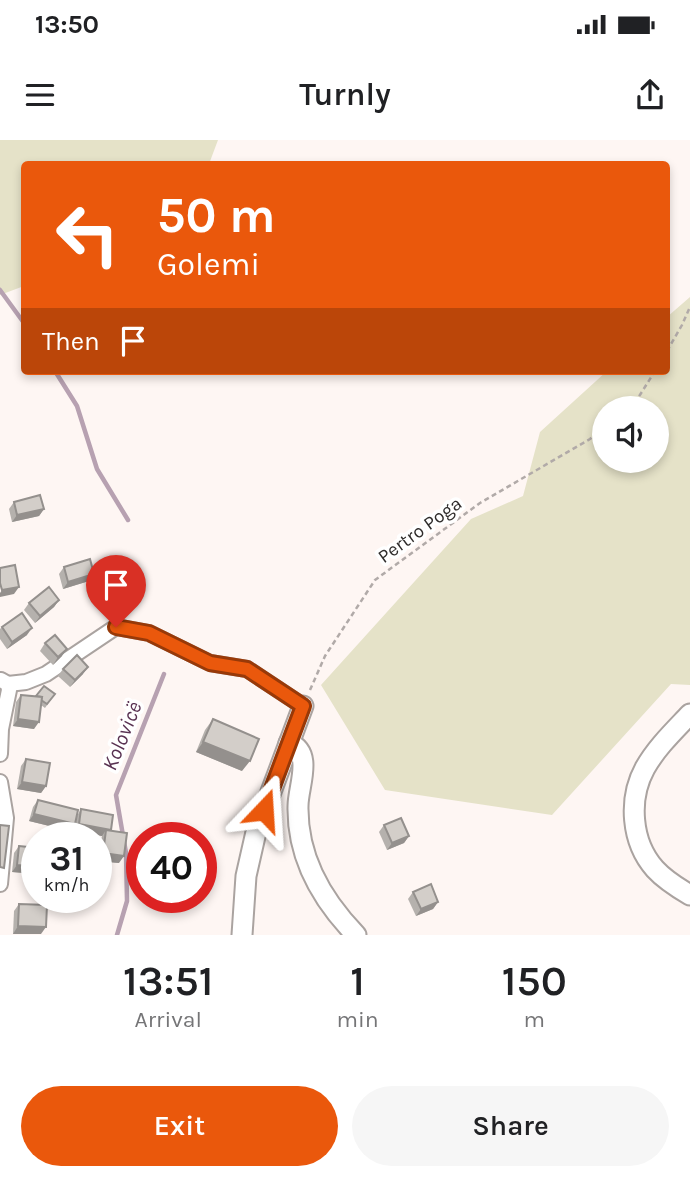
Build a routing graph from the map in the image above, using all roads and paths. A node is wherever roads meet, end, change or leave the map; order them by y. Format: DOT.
graph roads {
  1 [pos="690,307"];
  2 [pos="670,346"];
  3 [pos="652,375"];
  4 [pos="639,396"];
  5 [pos="592,437"];
  6 [pos="6,685"];
  7 [pos="303,706"];
  8 [pos="690,714"];
  9 [pos="289,743"];
  10 [pos="0,754"];
  11 [pos="0,782"];
  12 [pos="0,884"];
  13 [pos="690,895"];
  14 [pos="242,935"];
  15 [pos="356,935"];
  1 -- 2 [label="path"];
  3 -- 4 [label="path"];
  5 -- 7 [label="path, Pertro Poga"];
  6 -- 7 [label="street"];
  6 -- 10 [label="street"];
  7 -- 9 [label="street"];
  8 -- 13 [label="street"];
  9 -- 14 [label="street"];
  9 -- 15 [label="street"];
  11 -- 12 [label="street"];
}
